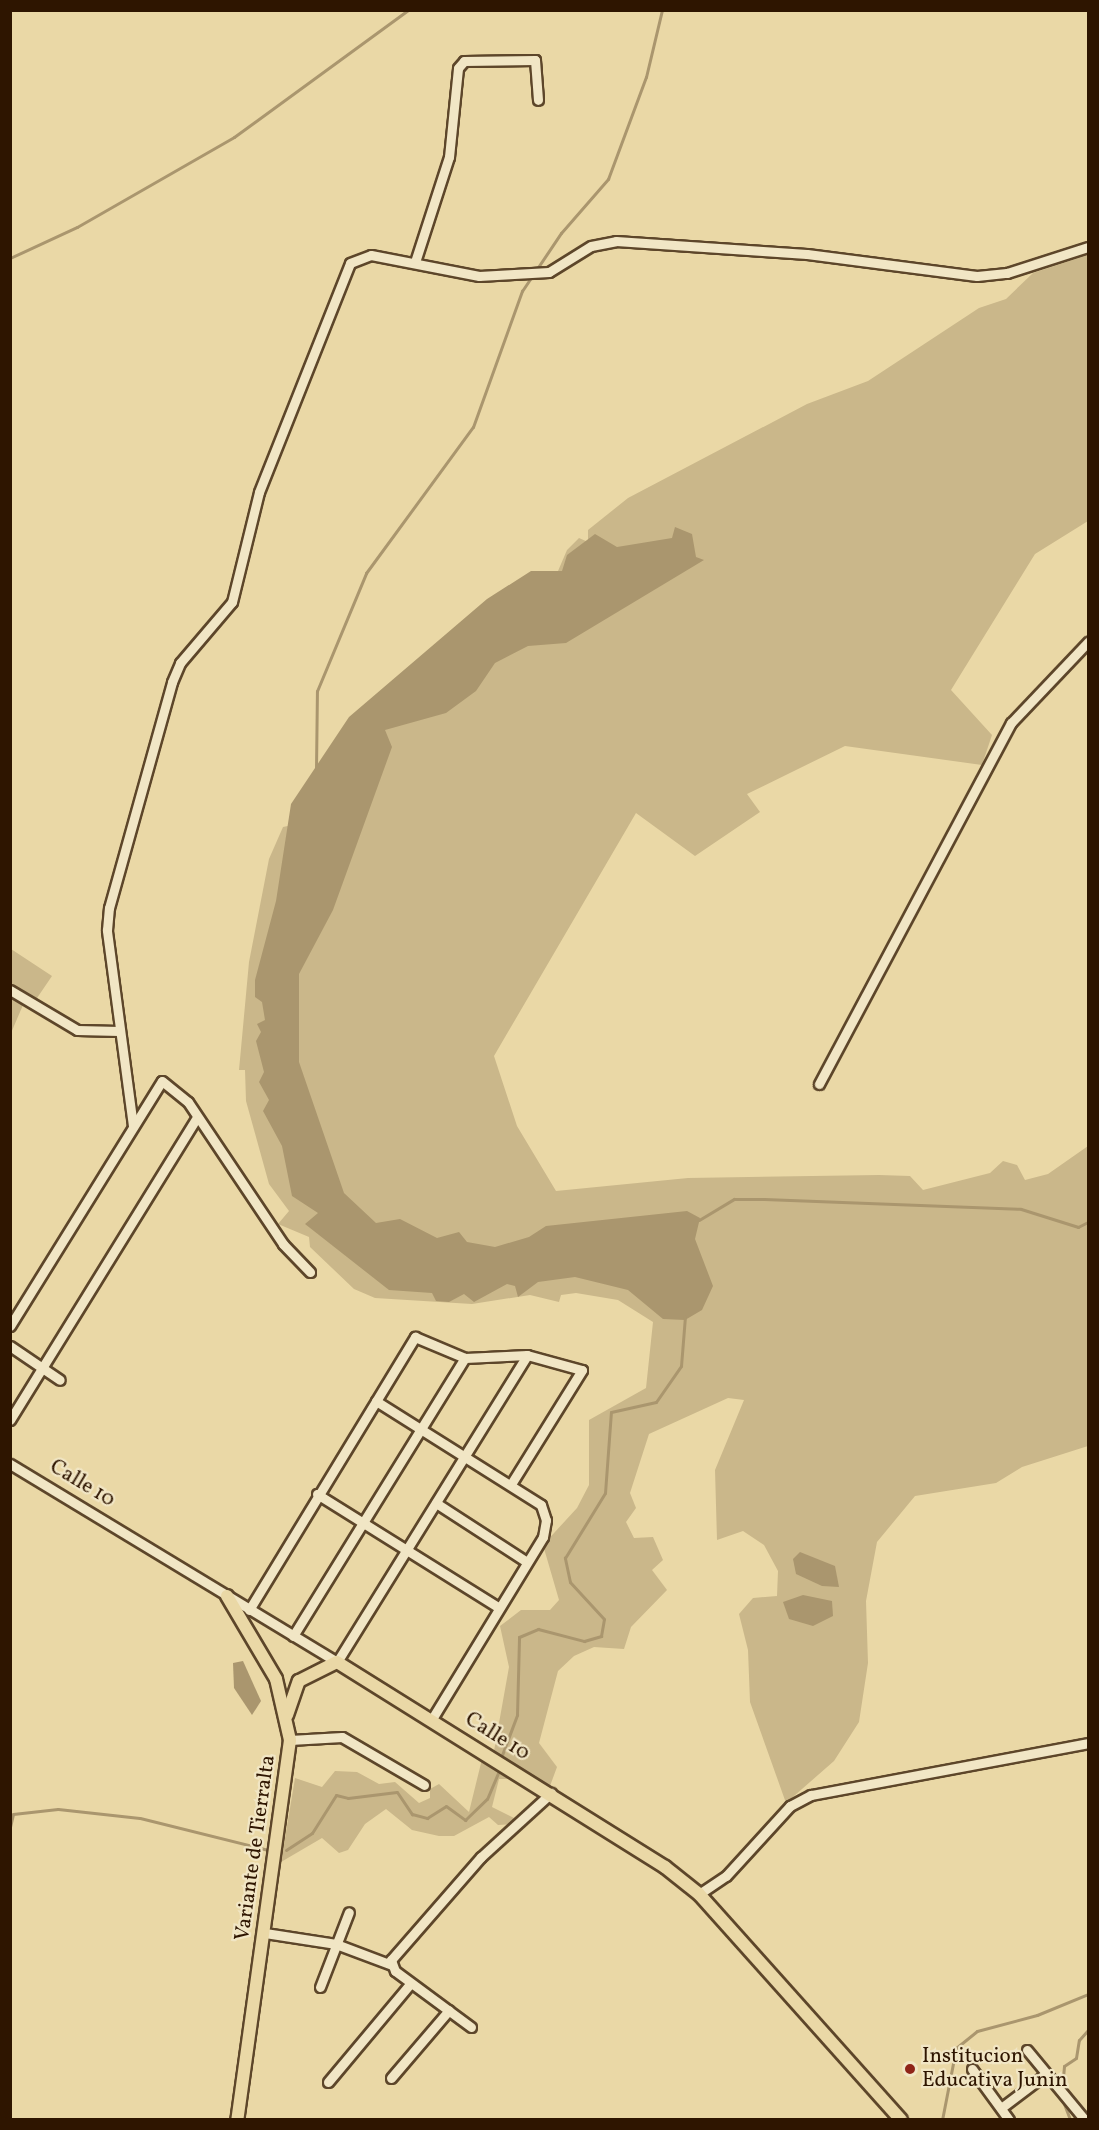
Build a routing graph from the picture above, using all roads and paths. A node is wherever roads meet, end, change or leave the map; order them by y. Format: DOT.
graph roads {
  1 [pos="538,100"];
  2 [pos="1089,247"];
  3 [pos="415,262"];
  4 [pos="1089,642"];
  5 [pos="10,990"];
  6 [pos="119,1031"];
  7 [pos="819,1084"];
  8 [pos="197,1117"];
  9 [pos="133,1125"];
  10 [pos="310,1272"];
  11 [pos="10,1326"];
  12 [pos="10,1346"];
  13 [pos="527,1355"];
  14 [pos="465,1358"];
  15 [pos="43,1368"];
  16 [pos="60,1380"];
  17 [pos="376,1401"];
  18 [pos="10,1420"];
  19 [pos="421,1429"];
  20 [pos="465,1456"];
  21 [pos="10,1464"];
  22 [pos="511,1484"];
  23 [pos="317,1494"];
  24 [pos="436,1503"];
  25 [pos="363,1523"];
  26 [pos="407,1550"];
  27 [pos="527,1562"];
  28 [pos="227,1596"];
  29 [pos="498,1607"];
  30 [pos="249,1610"];
  31 [pos="293,1636"];
  32 [pos="338,1662"];
  33 [pos="287,1715"];
  34 [pos="432,1719"];
  35 [pos="290,1740"];
  36 [pos="1089,1743"];
  37 [pos="424,1785"];
  38 [pos="551,1793"];
  39 [pos="699,1894"];
  40 [pos="349,1912"];
  41 [pos="265,1933"];
  42 [pos="336,1944"];
  43 [pos="392,1965"];
  44 [pos="410,1984"];
  45 [pos="320,1987"];
  46 [pos="449,2010"];
  47 [pos="471,2027"];
  48 [pos="1027,2050"];
  49 [pos="972,2070"];
  50 [pos="1046,2074"];
  51 [pos="391,2078"];
  52 [pos="328,2082"];
  53 [pos="1001,2108"];
  54 [pos="237,2120"];
  55 [pos="902,2120"];
  56 [pos="1009,2120"];
  57 [pos="1085,2120"];
  1 -- 3 [label="street"];
  2 -- 3 [label="street"];
  3 -- 6 [label="street"];
  4 -- 7 [label="street"];
  5 -- 6 [label="street"];
  6 -- 9 [label="street"];
  8 -- 9 [label="street"];
  8 -- 10 [label="street"];
  8 -- 15 [label="street"];
  9 -- 11 [label="street"];
  12 -- 15 [label="street"];
  13 -- 14 [label="street"];
  13 -- 20 [label="street"];
  13 -- 22 [label="street"];
  14 -- 17 [label="street"];
  14 -- 19 [label="street"];
  15 -- 16 [label="street"];
  15 -- 18 [label="street"];
  17 -- 19 [label="street"];
  17 -- 23 [label="street"];
  19 -- 20 [label="street"];
  19 -- 25 [label="street"];
  20 -- 22 [label="street"];
  20 -- 24 [label="street"];
  21 -- 28 [label="street, Calle 10"];
  22 -- 27 [label="street"];
  23 -- 25 [label="street"];
  23 -- 30 [label="street"];
  24 -- 26 [label="street"];
  24 -- 27 [label="street"];
  25 -- 26 [label="street"];
  25 -- 31 [label="street"];
  26 -- 29 [label="street"];
  26 -- 32 [label="street"];
  27 -- 29 [label="street"];
  28 -- 30 [label="street, Calle 10"];
  28 -- 33 [label="main road, Variante de Tierralta"];
  29 -- 34 [label="street"];
  30 -- 31 [label="street, Calle 10"];
  31 -- 32 [label="street, Calle 10"];
  32 -- 33 [label="main road"];
  32 -- 34 [label="main road, Calle 10"];
  33 -- 35 [label="main road, Variante de Tierralta"];
  34 -- 38 [label="main road, Calle 10"];
  35 -- 37 [label="street"];
  35 -- 41 [label="main road, Variante de Tierralta"];
  36 -- 39 [label="street"];
  38 -- 39 [label="main road, Calle 10"];
  38 -- 43 [label="street"];
  39 -- 55 [label="main road, Calle 10"];
  40 -- 42 [label="street"];
  41 -- 42 [label="street"];
  41 -- 54 [label="main road, Variante de Tierralta"];
  42 -- 43 [label="street"];
  42 -- 45 [label="street"];
  43 -- 44 [label="street"];
  44 -- 46 [label="street"];
  44 -- 52 [label="street"];
  46 -- 47 [label="street"];
  46 -- 51 [label="street"];
  48 -- 50 [label="street"];
  49 -- 53 [label="street"];
  50 -- 53 [label="street"];
  50 -- 57 [label="street"];
  53 -- 56 [label="street"];
}
